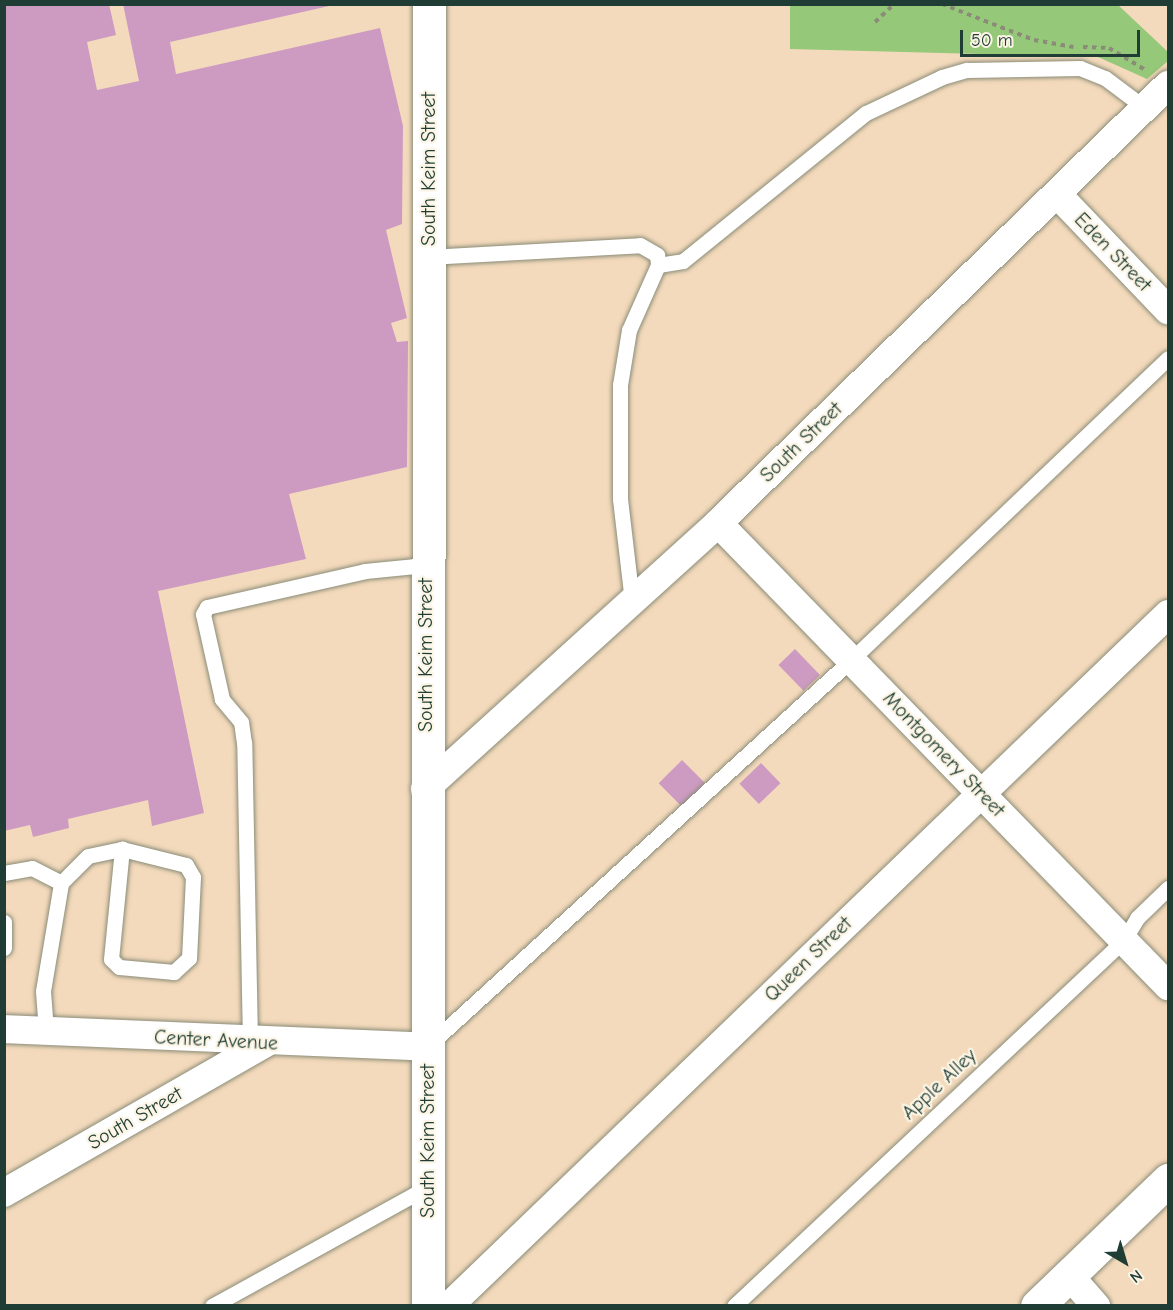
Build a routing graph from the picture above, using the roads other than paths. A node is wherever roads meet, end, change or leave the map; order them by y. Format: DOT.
graph roads {
  1 [pos="429,4"];
  2 [pos="1167,86"];
  3 [pos="1145,108"];
  4 [pos="1057,194"];
  5 [pos="428,257"];
  6 [pos="658,265"];
  7 [pos="1168,309"];
  8 [pos="1168,358"];
  9 [pos="718,523"];
  10 [pos="426,565"];
  11 [pos="632,601"];
  12 [pos="1168,614"];
  13 [pos="852,659"];
  14 [pos="425,789"];
  15 [pos="982,792"];
  16 [pos="122,849"];
  17 [pos="4,873"];
  18 [pos="61,883"];
  19 [pos="1168,888"];
  20 [pos="4,922"];
  21 [pos="1124,940"];
  22 [pos="4,948"];
  23 [pos="1168,986"];
  24 [pos="4,1029"];
  25 [pos="46,1031"];
  26 [pos="258,1043"];
  27 [pos="427,1047"];
  28 [pos="1168,1180"];
  29 [pos="428,1187"];
  30 [pos="4,1192"];
  31 [pos="1068,1274"];
  32 [pos="212,1305"];
  33 [pos="428,1305"];
  34 [pos="449,1305"];
  35 [pos="734,1305"];
  36 [pos="1037,1305"];
  37 [pos="1096,1305"];
  1 -- 5 [label="street, South Keim Street"];
  2 -- 3 [label="street, South Street"];
  3 -- 4 [label="street, South Street"];
  3 -- 6 [label="lane"];
  4 -- 7 [label="street, Eden Street"];
  4 -- 9 [label="street, South Street"];
  5 -- 6 [label="lane"];
  5 -- 10 [label="street, South Keim Street"];
  6 -- 11 [label="lane"];
  8 -- 13 [label="lane"];
  9 -- 11 [label="street, South Street"];
  9 -- 13 [label="street, Montgomery Street"];
  10 -- 14 [label="street, South Keim Street"];
  10 -- 26 [label="lane"];
  11 -- 14 [label="street, South Street"];
  12 -- 15 [label="street, Queen Street"];
  13 -- 15 [label="street, Montgomery Street"];
  13 -- 27 [label="lane"];
  14 -- 27 [label="street, South Keim Street"];
  15 -- 21 [label="street, Montgomery Street"];
  15 -- 34 [label="street, Queen Street"];
  16 -- 16 [label="lane"];
  16 -- 18 [label="lane"];
  17 -- 18 [label="lane"];
  18 -- 25 [label="lane"];
  19 -- 21 [label="lane, Apple Alley"];
  20 -- 22 [label="lane"];
  21 -- 23 [label="street, Montgomery Street"];
  21 -- 35 [label="lane, Apple Alley"];
  24 -- 25 [label="street, Center Avenue"];
  25 -- 26 [label="street, Center Avenue"];
  26 -- 27 [label="street, Center Avenue"];
  26 -- 30 [label="street, South Street"];
  27 -- 29 [label="street, South Keim Street"];
  28 -- 31 [label="street"];
  29 -- 32 [label="lane"];
  29 -- 33 [label="street, South Keim Street"];
  31 -- 36 [label="street"];
  31 -- 37 [label="street"];
}
